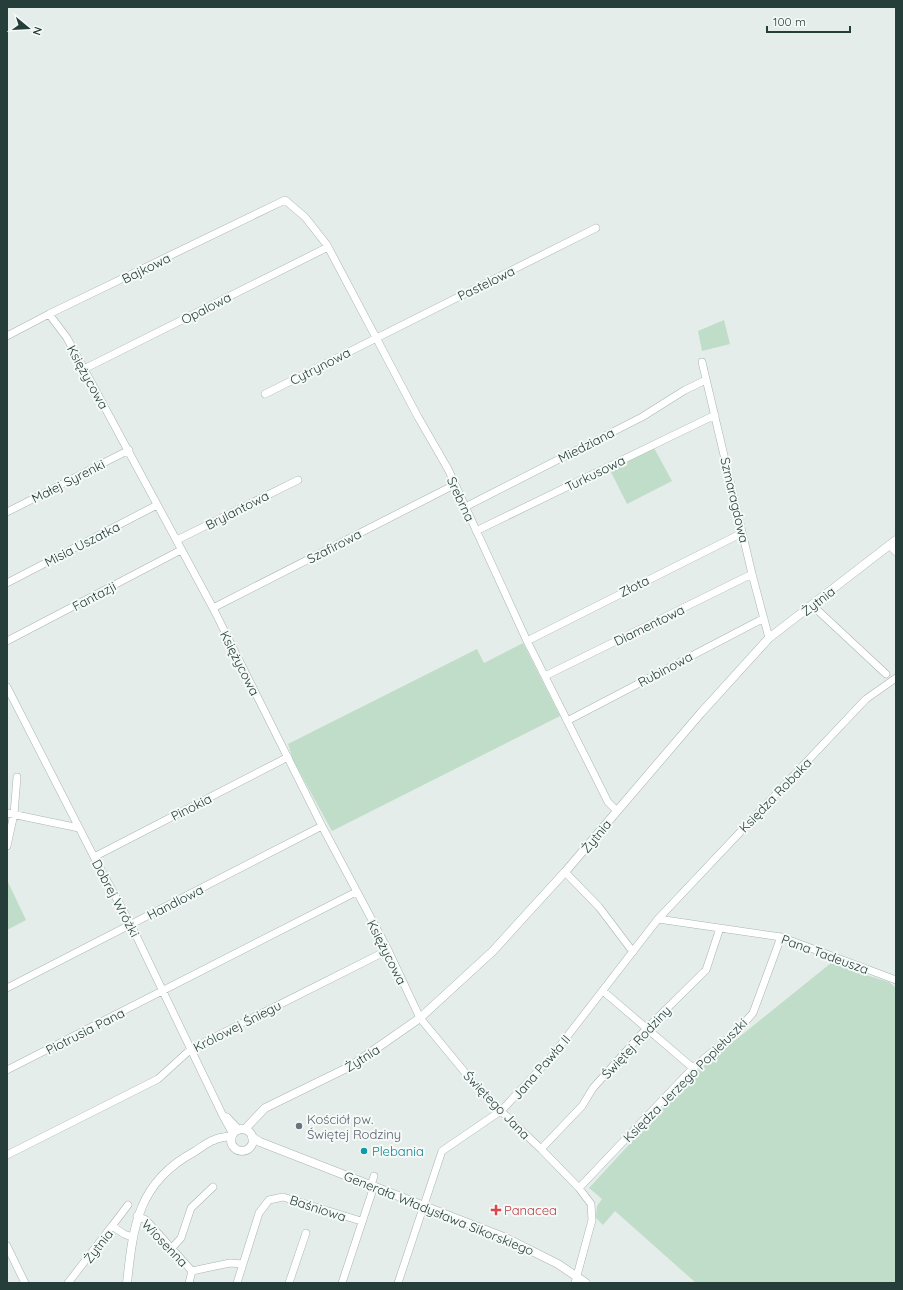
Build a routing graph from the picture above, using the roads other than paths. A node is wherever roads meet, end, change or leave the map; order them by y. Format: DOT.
graph roads {
  1 [pos="285,200"];
  2 [pos="596,228"];
  3 [pos="328,247"];
  4 [pos="49,314"];
  5 [pos="7,336"];
  6 [pos="376,338"];
  7 [pos="702,362"];
  8 [pos="84,369"];
  9 [pos="706,380"];
  10 [pos="265,394"];
  11 [pos="715,415"];
  12 [pos="129,450"];
  13 [pos="298,480"];
  14 [pos="454,485"];
  15 [pos="157,505"];
  16 [pos="465,507"];
  17 [pos="7,512"];
  18 [pos="476,531"];
  19 [pos="742,533"];
  20 [pos="177,540"];
  21 [pos="896,540"];
  22 [pos="889,545"];
  23 [pos="181,550"];
  24 [pos="896,552"];
  25 [pos="752,574"];
  26 [pos="7,583"];
  27 [pos="812,605"];
  28 [pos="213,608"];
  29 [pos="764,618"];
  30 [pos="769,638"];
  31 [pos="7,641"];
  32 [pos="527,641"];
  33 [pos="886,674"];
  34 [pos="545,676"];
  35 [pos="896,678"];
  36 [pos="7,687"];
  37 [pos="567,721"];
  38 [pos="288,757"];
  39 [pos="17,778"];
  40 [pos="617,811"];
  41 [pos="10,814"];
  42 [pos="322,826"];
  43 [pos="79,828"];
  44 [pos="7,846"];
  45 [pos="94,856"];
  46 [pos="565,872"];
  47 [pos="356,892"];
  48 [pos="658,919"];
  49 [pos="131,925"];
  50 [pos="720,928"];
  51 [pos="781,937"];
  52 [pos="388,950"];
  53 [pos="633,952"];
  54 [pos="896,980"];
  55 [pos="7,988"];
  56 [pos="603,990"];
  57 [pos="163,991"];
  58 [pos="420,1018"];
  59 [pos="647,1028"];
  60 [pos="191,1049"];
  61 [pos="693,1068"];
  62 [pos="7,1070"];
  63 [pos="502,1110"];
  64 [pos="241,1135"];
  65 [pos="249,1148"];
  66 [pos="540,1149"];
  67 [pos="287,1152"];
  68 [pos="7,1154"];
  69 [pos="374,1176"];
  70 [pos="372,1186"];
  71 [pos="213,1187"];
  72 [pos="579,1188"];
  73 [pos="128,1205"];
  74 [pos="423,1206"];
  75 [pos="137,1216"];
  76 [pos="361,1221"];
  77 [pos="112,1226"];
  78 [pos="306,1233"];
  79 [pos="132,1237"];
  80 [pos="7,1246"];
  81 [pos="172,1249"];
  82 [pos="243,1264"];
  83 [pos="192,1271"];
  84 [pos="576,1280"];
  85 [pos="25,1283"];
  86 [pos="68,1283"];
  87 [pos="127,1283"];
  88 [pos="189,1283"];
  89 [pos="237,1283"];
  90 [pos="289,1283"];
  91 [pos="342,1283"];
  92 [pos="398,1283"];
  93 [pos="586,1283"];
  1 -- 3 [label="street, Srebrna"];
  1 -- 4 [label="street, Bajkowa"];
  2 -- 6 [label="street, Pastelowa"];
  3 -- 6 [label="street, Srebrna"];
  3 -- 8 [label="street, Opalowa"];
  4 -- 5 [label="street, Bajkowa"];
  4 -- 8 [label="street, Księżycowa"];
  6 -- 10 [label="street, Cytrynowa"];
  6 -- 14 [label="street, Srebrna"];
  7 -- 9 [label="street, Szmaragdowa"];
  8 -- 12 [label="street, Księżycowa"];
  9 -- 11 [label="street, Szmaragdowa"];
  9 -- 16 [label="street, Miedziana"];
  11 -- 18 [label="street, Turkusowa"];
  11 -- 19 [label="street, Szmaragdowa"];
  12 -- 15 [label="street, Księżycowa"];
  12 -- 17 [label="street, Małej Syrenki"];
  13 -- 20 [label="street, Brylantowa"];
  14 -- 16 [label="street, Srebrna"];
  14 -- 28 [label="street, Szafirowa"];
  15 -- 20 [label="street, Księżycowa"];
  15 -- 26 [label="street, Misia Uszatka"];
  16 -- 18 [label="street, Srebrna"];
  18 -- 32 [label="street, Srebrna"];
  19 -- 25 [label="street, Szmaragdowa"];
  19 -- 32 [label="street, Złota"];
  20 -- 23 [label="street, Księżycowa"];
  21 -- 22 [label="street, Żytnia"];
  22 -- 24 [label="street"];
  22 -- 27 [label="street, Żytnia"];
  23 -- 28 [label="street, Księżycowa"];
  23 -- 31 [label="street, Fantazji"];
  25 -- 29 [label="street, Szmaragdowa"];
  25 -- 34 [label="street, Diamentowa"];
  27 -- 30 [label="street, Żytnia"];
  27 -- 33 [label="street"];
  28 -- 38 [label="street, Księżycowa"];
  29 -- 30 [label="street, Szmaragdowa"];
  29 -- 37 [label="street, Rubinowa"];
  30 -- 40 [label="street, Żytnia"];
  32 -- 34 [label="street, Srebrna"];
  34 -- 37 [label="street, Srebrna"];
  35 -- 48 [label="street, Księdza Robaka"];
  36 -- 43 [label="street, Dobrej Wróżki"];
  37 -- 40 [label="street, Srebrna"];
  38 -- 42 [label="street, Księżycowa"];
  38 -- 45 [label="street, Pinokia"];
  39 -- 41 [label="street"];
  40 -- 46 [label="street, Żytnia"];
  41 -- 43 [label="street"];
  41 -- 44 [label="street"];
  42 -- 47 [label="street, Księżycowa"];
  42 -- 49 [label="street, Handlowa"];
  43 -- 45 [label="street, Dobrej Wróżki"];
  45 -- 49 [label="street, Dobrej Wróżki"];
  46 -- 53 [label="street"];
  46 -- 58 [label="street, Żytnia"];
  47 -- 52 [label="street, Księżycowa"];
  47 -- 57 [label="street, Piotrusia Pana"];
  48 -- 50 [label="street, Pana Tadeusza"];
  48 -- 53 [label="street, Jana Pawła II"];
  49 -- 55 [label="street, Handlowa"];
  49 -- 57 [label="street, Dobrej Wróżki"];
  50 -- 51 [label="street, Pana Tadeusza"];
  50 -- 59 [label="street, Świętej Rodziny"];
  51 -- 54 [label="street, Pana Tadeusza"];
  51 -- 61 [label="street, Księdza Jerzego Popiełuszki"];
  52 -- 58 [label="street, Księżycowa"];
  52 -- 60 [label="street, Królowej Śniegu"];
  53 -- 56 [label="street, Jana Pawła II"];
  56 -- 59 [label="street"];
  56 -- 63 [label="street, Jana Pawła II"];
  57 -- 60 [label="street, Dobrej Wróżki"];
  57 -- 62 [label="street, Piotrusia Pana"];
  58 -- 63 [label="street, Świętego Jana"];
  58 -- 64 [label="street, Żytnia"];
  59 -- 61 [label="street"];
  59 -- 66 [label="street, Świętej Rodziny"];
  60 -- 64 [label="street, Dobrej Wróżki"];
  60 -- 68 [label="street, Królowej Śniegu"];
  61 -- 72 [label="street, Księdza Jerzego Popiełuszki"];
  63 -- 66 [label="street, Świętego Jana"];
  63 -- 74 [label="street, Jana Pawła II"];
  64 -- 65 [label="street, Żytnia"];
  64 -- 65 [label="street, Generała Władysława Sikorskiego"];
  64 -- 67 [label="street, Generała Władysława Sikorskiego"];
  64 -- 75 [label="street"];
  65 -- 67 [label="street, Generała Władysława Sikorskiego"];
  66 -- 72 [label="street, Świętego Jana"];
  67 -- 70 [label="street, Generała Władysława Sikorskiego"];
  69 -- 70 [label="street"];
  70 -- 74 [label="street, Generała Władysława Sikorskiego"];
  70 -- 76 [label="street"];
  71 -- 81 [label="street"];
  72 -- 84 [label="street, Świętego Jana"];
  73 -- 77 [label="street"];
  74 -- 84 [label="street, Generała Władysława Sikorskiego"];
  74 -- 92 [label="street, Jana Pawła II"];
  75 -- 79 [label="street"];
  75 -- 81 [label="street, Wiosenna"];
  76 -- 82 [label="street, Baśniowa"];
  76 -- 91 [label="street"];
  77 -- 79 [label="street, Żytnia"];
  77 -- 86 [label="street, Żytnia"];
  78 -- 90 [label="street"];
  79 -- 87 [label="street"];
  80 -- 85 [label="street"];
  81 -- 83 [label="street, Wiosenna"];
  82 -- 83 [label="street"];
  82 -- 89 [label="street, Baśniowa"];
  83 -- 88 [label="street"];
  84 -- 93 [label="street, Generała Władysława Sikorskiego"];
}
